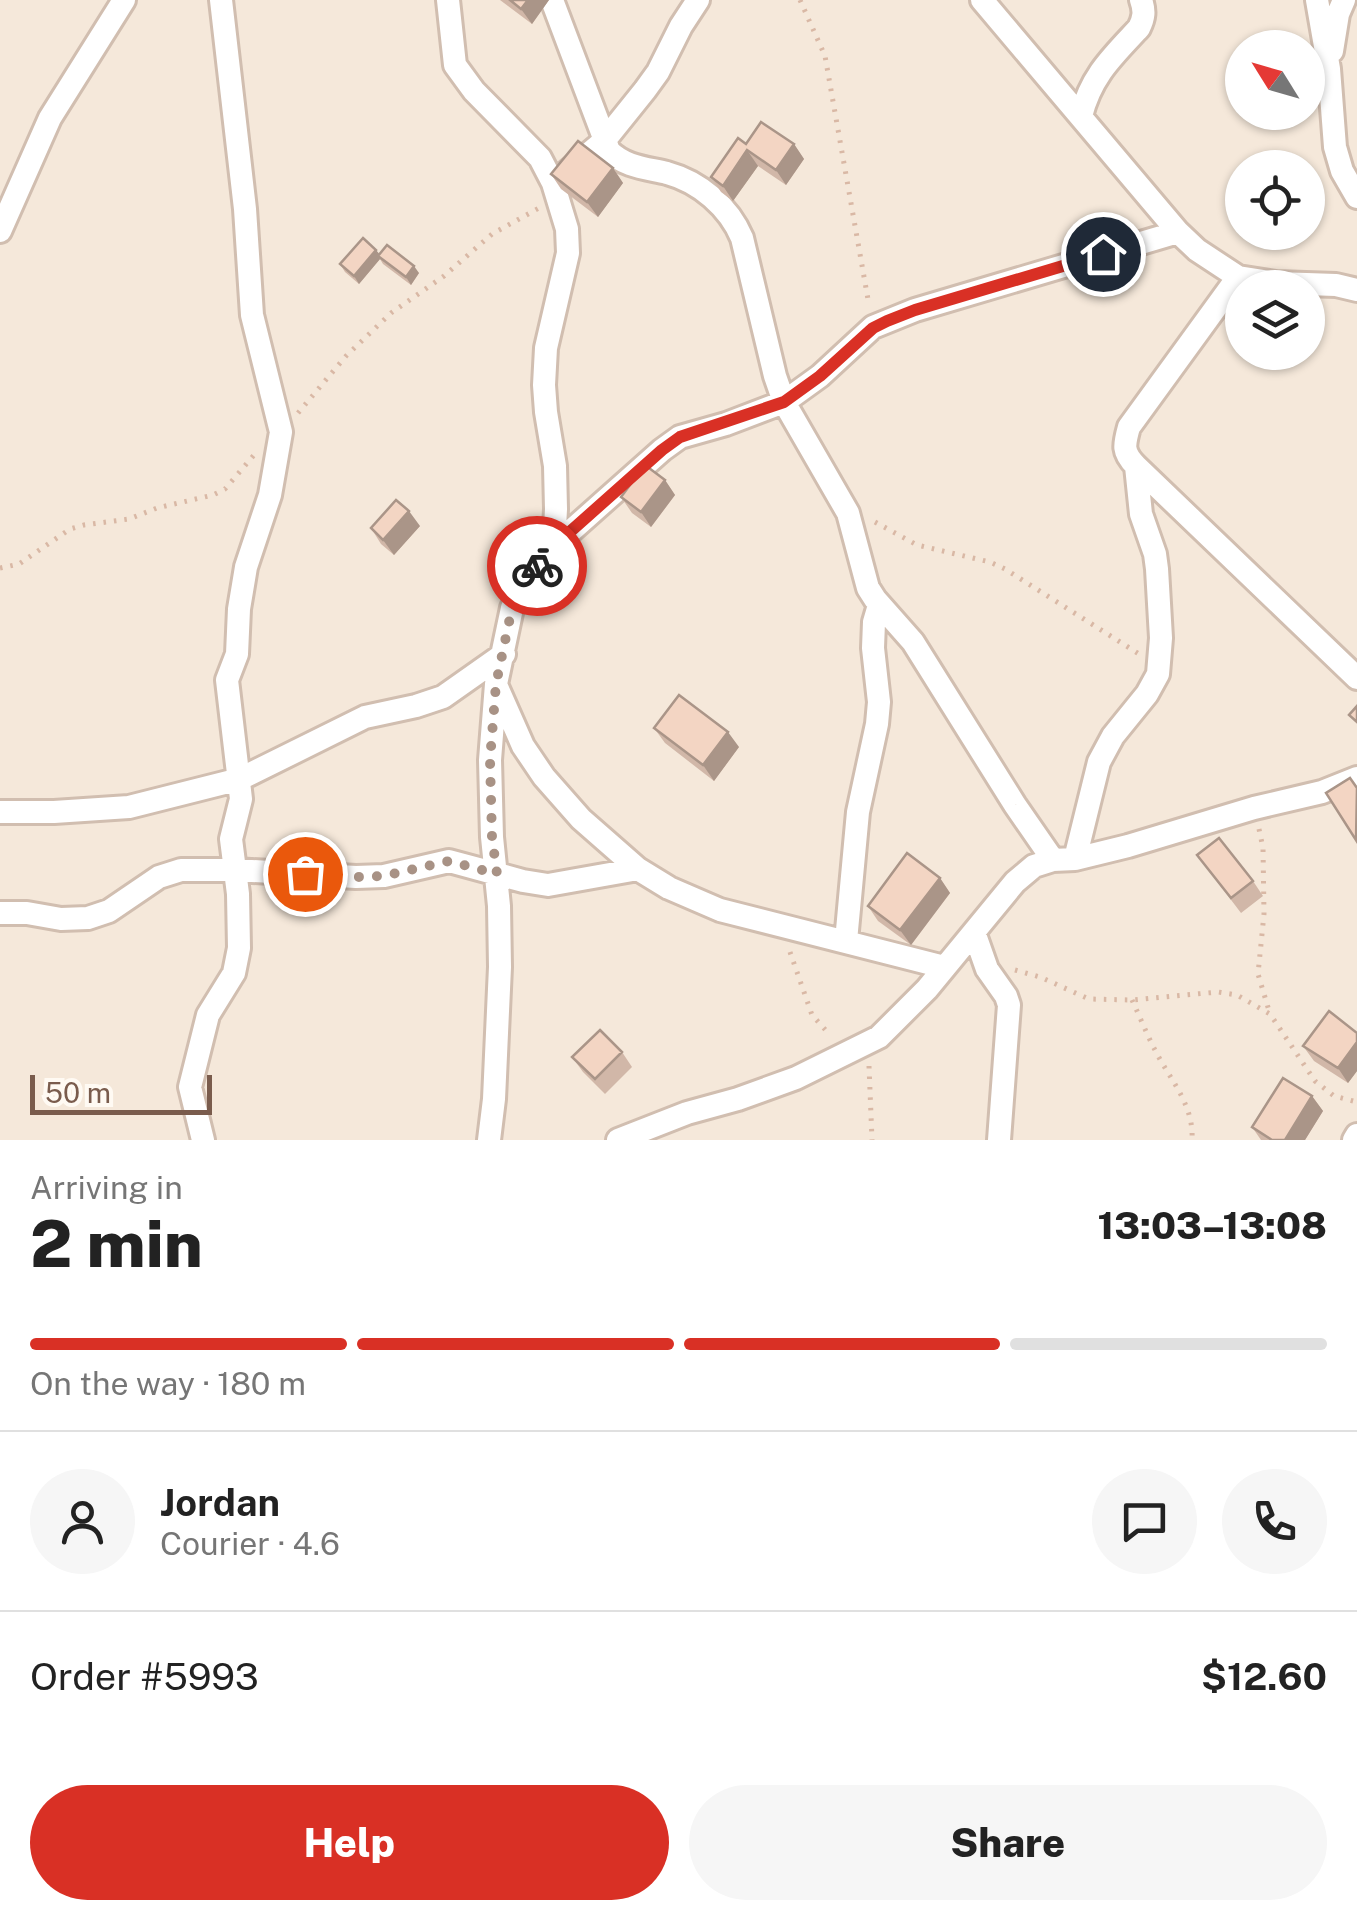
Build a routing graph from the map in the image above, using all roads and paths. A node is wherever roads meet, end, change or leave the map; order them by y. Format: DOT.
graph roads {
  1 [pos="124,0"];
  2 [pos="221,0"];
  3 [pos="448,0"];
  4 [pos="552,0"];
  5 [pos="698,0"];
  6 [pos="800,0"];
  7 [pos="982,0"];
  8 [pos="1141,0"];
  9 [pos="1317,0"];
  10 [pos="1344,0"];
  11 [pos="1329,70"];
  12 [pos="1081,116"];
  13 [pos="604,140"];
  14 [pos="1346,143"];
  15 [pos="553,184"];
  16 [pos="1357,197"];
  17 [pos="0,231"];
  18 [pos="1178,232"];
  19 [pos="1228,270"];
  20 [pos="1325,285"];
  21 [pos="1357,290"];
  22 [pos="1225,295"];
  23 [pos="873,328"];
  24 [pos="784,402"];
  25 [pos="281,432"];
  26 [pos="1136,466"];
  27 [pos="848,513"];
  28 [pos="554,546"];
  29 [pos="0,568"];
  30 [pos="880,605"];
  31 [pos="504,654"];
  32 [pos="1159,666"];
  33 [pos="1357,678"];
  34 [pos="496,684"];
  35 [pos="1357,778"];
  36 [pos="240,779"];
  37 [pos="1254,808"];
  38 [pos="0,812"];
  39 [pos="1064,859"];
  40 [pos="638,869"];
  41 [pos="235,870"];
  42 [pos="497,874"];
  43 [pos="0,913"];
  44 [pos="782,925"];
  45 [pos="974,932"];
  46 [pos="846,940"];
  47 [pos="944,968"];
  48 [pos="987,969"];
  49 [pos="1132,1000"];
  50 [pos="1270,1014"];
  51 [pos="851,1051"];
  52 [pos="1357,1102"];
  53 [pos="203,1140"];
  54 [pos="489,1140"];
  55 [pos="618,1140"];
  56 [pos="872,1140"];
  57 [pos="999,1140"];
  58 [pos="1192,1140"];
  1 -- 17 [label="street"];
  2 -- 25 [label="street"];
  3 -- 15 [label="street"];
  4 -- 13 [label="street"];
  5 -- 13 [label="street"];
  6 -- 23 [label="path"];
  7 -- 12 [label="street"];
  8 -- 12 [label="street"];
  9 -- 11 [label="street"];
  10 -- 11 [label="street"];
  11 -- 14 [label="street"];
  12 -- 18 [label="street"];
  13 -- 15 [label="street"];
  13 -- 24 [label="street"];
  14 -- 16 [label="street"];
  15 -- 25 [label="path"];
  15 -- 28 [label="street"];
  18 -- 19 [label="street"];
  18 -- 23 [label="street"];
  20 -- 21 [label="street"];
  22 -- 26 [label="street"];
  23 -- 24 [label="street"];
  24 -- 27 [label="street"];
  24 -- 28 [label="street"];
  25 -- 29 [label="path"];
  25 -- 36 [label="street"];
  26 -- 32 [label="street"];
  26 -- 33 [label="street"];
  27 -- 30 [label="street"];
  27 -- 32 [label="path"];
  28 -- 31 [label="street"];
  30 -- 39 [label="street"];
  30 -- 46 [label="street"];
  31 -- 34 [label="street"];
  31 -- 36 [label="street"];
  32 -- 39 [label="street"];
  34 -- 40 [label="street"];
  34 -- 42 [label="street"];
  35 -- 37 [label="street"];
  36 -- 38 [label="street"];
  36 -- 41 [label="street"];
  37 -- 39 [label="street"];
  37 -- 50 [label="path"];
  39 -- 45 [label="street"];
  40 -- 42 [label="street"];
  40 -- 44 [label="street"];
  41 -- 42 [label="street"];
  41 -- 43 [label="street"];
  41 -- 53 [label="street"];
  42 -- 54 [label="street"];
  44 -- 46 [label="street"];
  44 -- 51 [label="path"];
  45 -- 47 [label="street"];
  45 -- 48 [label="street"];
  46 -- 47 [label="street"];
  47 -- 51 [label="street"];
  48 -- 49 [label="path"];
  48 -- 57 [label="street"];
  49 -- 50 [label="path"];
  49 -- 58 [label="path"];
  50 -- 52 [label="path"];
  51 -- 55 [label="street"];
  51 -- 56 [label="path"];
}
